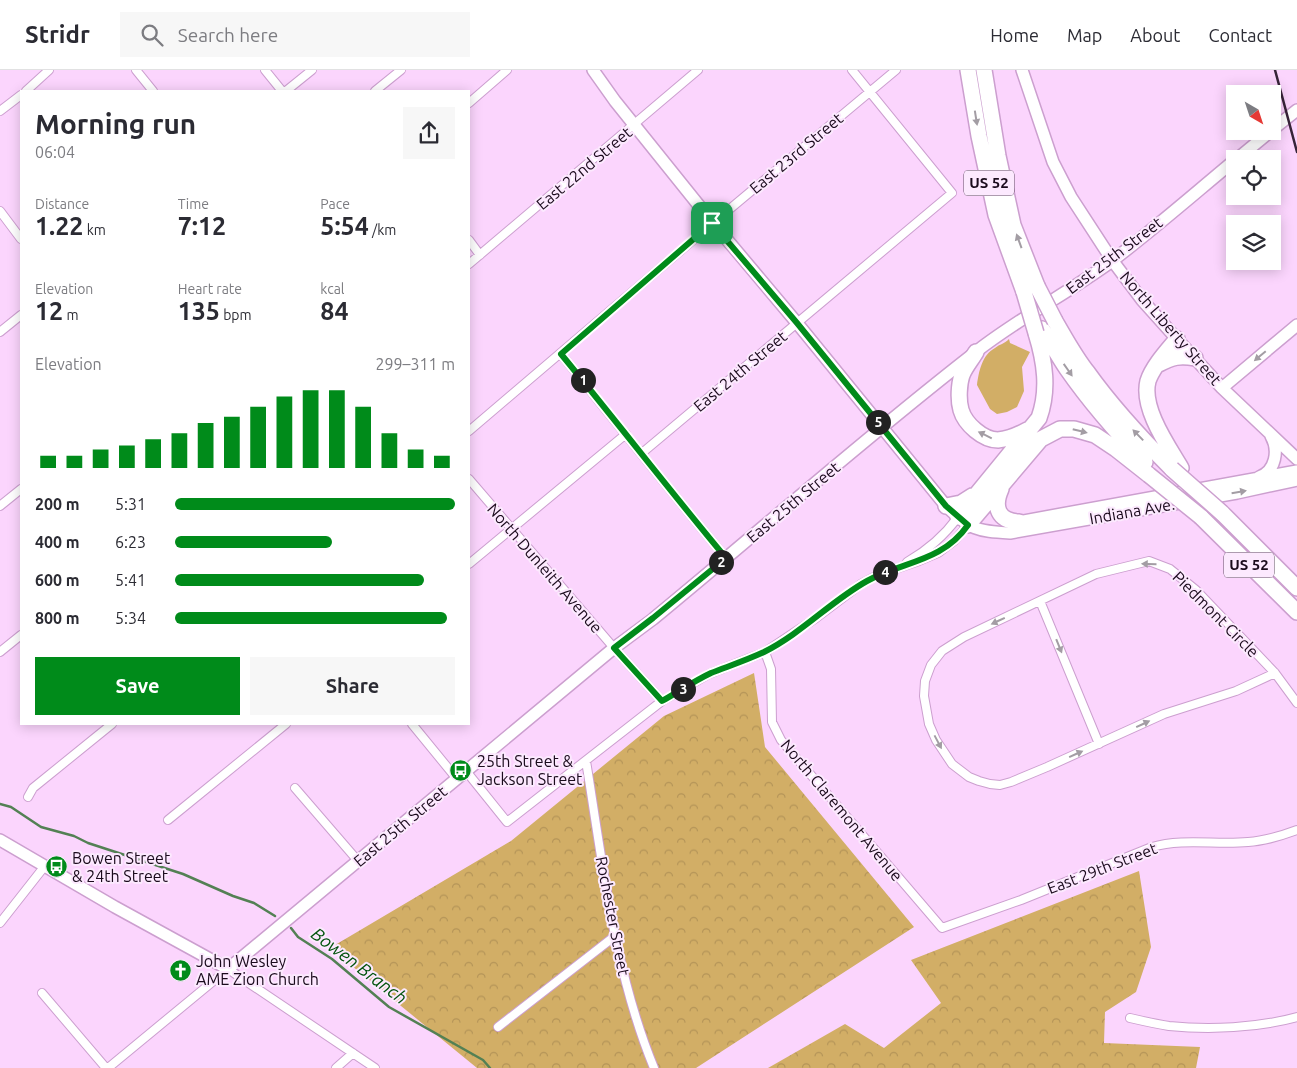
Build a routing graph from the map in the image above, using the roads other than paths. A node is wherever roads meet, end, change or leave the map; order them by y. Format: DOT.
graph roads {
  1 [pos="49,70"];
  2 [pos="136,70"];
  3 [pos="265,70"];
  4 [pos="312,70"];
  5 [pos="402,70"];
  6 [pos="507,70"];
  7 [pos="593,70"];
  8 [pos="698,70"];
  9 [pos="852,70"];
  10 [pos="896,70"];
  11 [pos="968,70"];
  12 [pos="984,70"];
  13 [pos="1025,72"];
  14 [pos="27,90"];
  15 [pos="152,90"];
  16 [pos="281,90"];
  17 [pos="287,90"];
  18 [pos="376,90"];
  19 [pos="870,92"];
  20 [pos="20,96"];
  21 [pos="470,102"];
  22 [pos="1297,110"];
  23 [pos="0,112"];
  24 [pos="1281,123"];
  25 [pos="634,125"];
  26 [pos="1261,140"];
  27 [pos="1248,150"];
  28 [pos="1226,168"];
  29 [pos="0,211"];
  30 [pos="712,223"];
  31 [pos="20,238"];
  32 [pos="470,241"];
  33 [pos="480,254"];
  34 [pos="1112,260"];
  35 [pos="470,263"];
  36 [pos="1030,289"];
  37 [pos="20,316"];
  38 [pos="797,323"];
  39 [pos="1297,325"];
  40 [pos="1044,328"];
  41 [pos="0,332"];
  42 [pos="1177,339"];
  43 [pos="976,352"];
  44 [pos="561,354"];
  45 [pos="1195,358"];
  46 [pos="1157,364"];
  47 [pos="1222,388"];
  48 [pos="882,428"];
  49 [pos="1030,428"];
  50 [pos="470,430"];
  51 [pos="1269,432"];
  52 [pos="626,434"];
  53 [pos="642,453"];
  54 [pos="1297,459"];
  55 [pos="1177,469"];
  56 [pos="1297,472"];
  57 [pos="1152,473"];
  58 [pos="470,480"];
  59 [pos="1253,480"];
  60 [pos="1297,480"];
  61 [pos="1002,486"];
  62 [pos="981,489"];
  63 [pos="20,490"];
  64 [pos="0,506"];
  65 [pos="946,506"];
  66 [pos="963,521"];
  67 [pos="1020,522"];
  68 [pos="512,529"];
  69 [pos="726,558"];
  70 [pos="470,563"];
  71 [pos="895,569"];
  72 [pos="1297,588"];
  73 [pos="1040,601"];
  74 [pos="1297,612"];
  75 [pos="20,636"];
  76 [pos="614,648"];
  77 [pos="0,652"];
  78 [pos="765,652"];
  79 [pos="1276,673"];
  80 [pos="662,701"];
  81 [pos="1297,702"];
  82 [pos="111,725"];
  83 [pos="285,725"];
  84 [pos="413,725"];
  85 [pos="1099,744"];
  86 [pos="586,761"];
  87 [pos="462,775"];
  88 [pos="295,788"];
  89 [pos="28,797"];
  90 [pos="168,820"];
  91 [pos="1297,830"];
  92 [pos="0,840"];
  93 [pos="358,862"];
  94 [pos="44,867"];
  95 [pos="0,923"];
  96 [pos="942,928"];
  97 [pos="615,936"];
  98 [pos="228,969"];
  99 [pos="42,993"];
  100 [pos="1297,1017"];
  101 [pos="1130,1018"];
  102 [pos="498,1027"];
  103 [pos="353,1053"];
  104 [pos="107,1068"];
  105 [pos="336,1068"];
  106 [pos="375,1068"];
  107 [pos="654,1068"];
  1 -- 14 [label="street"];
  2 -- 15 [label="street"];
  3 -- 16 [label="street"];
  4 -- 17 [label="street"];
  5 -- 18 [label="street"];
  6 -- 21 [label="street"];
  7 -- 25 [label="street"];
  8 -- 25 [label="street, East 22nd Street"];
  9 -- 19 [label="street"];
  10 -- 19 [label="street, East 23rd Street"];
  11 -- 36 [label="highway, US 52, one-way"];
  36 -- 12 [label="highway, US 52, one-way"];
  13 -- 34 [label="street, North Liberty Street"];
  19 -- 30 [label="street, East 23rd Street"];
  19 -- 38 [label="street, East 24th Street"];
  20 -- 23 [label="street"];
  22 -- 24 [label="street, East 25th Street"];
  25 -- 30 [label="street"];
  25 -- 33 [label="street, East 22nd Street"];
  26 -- 27 [label="street, East 25th Street"];
  28 -- 34 [label="street, East 25th Street"];
  29 -- 31 [label="street"];
  30 -- 38 [label="street"];
  30 -- 44 [label="street, East 23rd Street"];
  32 -- 33 [label="street"];
  33 -- 35 [label="street, East 22nd Street"];
  34 -- 42 [label="street, North Liberty Street"];
  34 -- 43 [label="street, East 25th Street"];
  36 -- 40 [label="highway, bridge"];
  36 -- 40 [label="highway, US 52, bridge"];
  37 -- 41 [label="street"];
  38 -- 48 [label="street"];
  38 -- 53 [label="street, East 24th Street"];
  39 -- 47 [label="street, one-way"];
  40 -- 49 [label="highway"];
  55 -- 40 [label="highway, US 52, one-way"];
  40 -- 57 [label="highway, US 52, one-way"];
  42 -- 45 [label="street, North Liberty Street"];
  42 -- 46 [label="highway"];
  43 -- 48 [label="street, East 25th Street"];
  49 -- 43 [label="highway, one-way"];
  44 -- 50 [label="street, East 23rd Street"];
  44 -- 52 [label="street"];
  45 -- 46 [label="highway"];
  45 -- 47 [label="street, North Liberty Street"];
  46 -- 55 [label="highway"];
  47 -- 51 [label="street, North Liberty Street"];
  48 -- 65 [label="street"];
  48 -- 69 [label="street, East 25th Street"];
  49 -- 62 [label="highway"];
  51 -- 54 [label="street, North Liberty Street"];
  51 -- 59 [label="street"];
  52 -- 53 [label="street"];
  52 -- 68 [label="street"];
  53 -- 69 [label="street"];
  55 -- 72 [label="highway, US 52, bridge"];
  56 -- 59 [label="street, Indiana Ave."];
  61 -- 57 [label="highway, one-way"];
  57 -- 74 [label="highway, US 52, bridge"];
  58 -- 68 [label="street, North Dunleith Avenue"];
  59 -- 67 [label="street, Indiana Ave."];
  66 -- 60 [label="street, Indiana Ave., one-way"];
  61 -- 66 [label="highway"];
  61 -- 67 [label="highway"];
  62 -- 65 [label="highway"];
  62 -- 66 [label="highway"];
  63 -- 64 [label="street"];
  65 -- 66 [label="street"];
  66 -- 67 [label="street, Indiana Ave."];
  66 -- 71 [label="street"];
  66 -- 71 [label="street"];
  68 -- 70 [label="street"];
  68 -- 76 [label="street, North Dunleith Avenue"];
  69 -- 76 [label="street, East 25th Street"];
  71 -- 78 [label="street"];
  79 -- 73 [label="street, Piedmont Circle, one-way"];
  73 -- 85 [label="street, one-way"];
  73 -- 85 [label="street, Piedmont Circle, one-way"];
  75 -- 77 [label="street"];
  76 -- 80 [label="street, North Dunleith Avenue"];
  76 -- 87 [label="street, East 25th Street"];
  78 -- 80 [label="street"];
  78 -- 96 [label="street, North Claremont Avenue"];
  79 -- 81 [label="street, Piedmont Circle"];
  85 -- 79 [label="street, Piedmont Circle, one-way"];
  80 -- 86 [label="street"];
  82 -- 89 [label="street"];
  83 -- 90 [label="street"];
  84 -- 87 [label="street"];
  86 -- 87 [label="street"];
  86 -- 97 [label="street, Rochester Street"];
  87 -- 93 [label="street, East 25th Street"];
  88 -- 93 [label="street"];
  91 -- 96 [label="street, East 29th Street"];
  92 -- 94 [label="street"];
  93 -- 98 [label="street, East 25th Street"];
  94 -- 95 [label="street"];
  94 -- 98 [label="street"];
  97 -- 102 [label="street"];
  97 -- 107 [label="street, Rochester Street"];
  98 -- 103 [label="street"];
  98 -- 104 [label="street, East 25th Street"];
  99 -- 104 [label="street"];
  100 -- 101 [label="street"];
  103 -- 105 [label="street"];
  103 -- 106 [label="street"];
}
